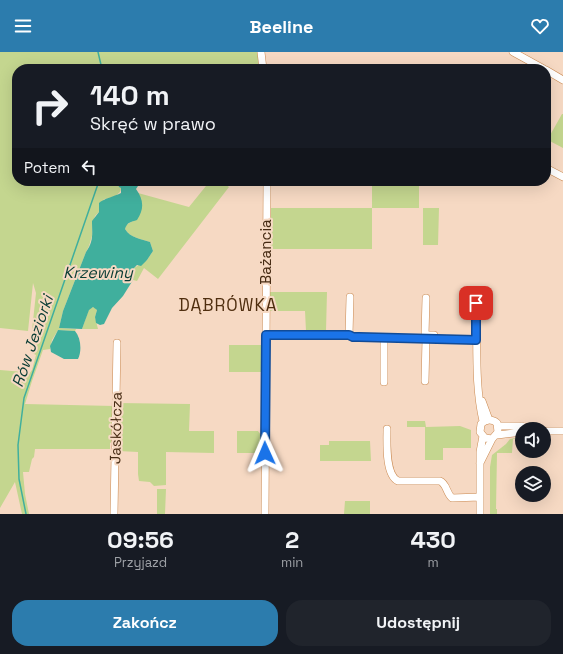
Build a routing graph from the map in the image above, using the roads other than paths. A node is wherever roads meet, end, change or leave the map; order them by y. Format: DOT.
graph roads {
  1 [pos="261,52"];
  2 [pos="513,52"];
  3 [pos="262,64"];
  4 [pos="534,64"];
  5 [pos="551,73"];
  6 [pos="563,80"];
  7 [pos="551,171"];
  8 [pos="563,177"];
  9 [pos="267,186"];
  10 [pos="350,297"];
  11 [pos="426,298"];
  12 [pos="476,303"];
  13 [pos="266,335"];
  14 [pos="349,335"];
  15 [pos="476,337"];
  16 [pos="384,338"];
  17 [pos="426,339"];
  18 [pos="117,343"];
  19 [pos="425,381"];
  20 [pos="384,382"];
  21 [pos="486,420"];
  22 [pos="498,426"];
  23 [pos="515,426"];
  24 [pos="387,429"];
  25 [pos="551,431"];
  26 [pos="563,431"];
  27 [pos="515,433"];
  28 [pos="483,436"];
  29 [pos="495,437"];
  30 [pos="480,463"];
  31 [pos="480,497"];
  32 [pos="114,514"];
  33 [pos="265,514"];
  34 [pos="480,514"];
  1 -- 3 [label="street"];
  2 -- 4 [label="street"];
  5 -- 6 [label="street"];
  7 -- 8 [label="street"];
  9 -- 13 [label="street, Bażancia"];
  10 -- 14 [label="street"];
  11 -- 15 [label="street"];
  12 -- 15 [label="street"];
  13 -- 14 [label="street"];
  13 -- 33 [label="street, Bażancia"];
  14 -- 16 [label="street"];
  15 -- 17 [label="street"];
  15 -- 21 [label="street"];
  16 -- 17 [label="street"];
  16 -- 20 [label="street"];
  17 -- 19 [label="street"];
  18 -- 32 [label="street, Jaskółcza"];
  21 -- 22 [label="street"];
  21 -- 28 [label="street"];
  22 -- 23 [label="street"];
  22 -- 29 [label="street"];
  24 -- 31 [label="street"];
  25 -- 26 [label="street"];
  27 -- 29 [label="street"];
  28 -- 29 [label="street"];
  28 -- 30 [label="street"];
  29 -- 30 [label="street"];
  30 -- 31 [label="street"];
  31 -- 34 [label="street"];
}
